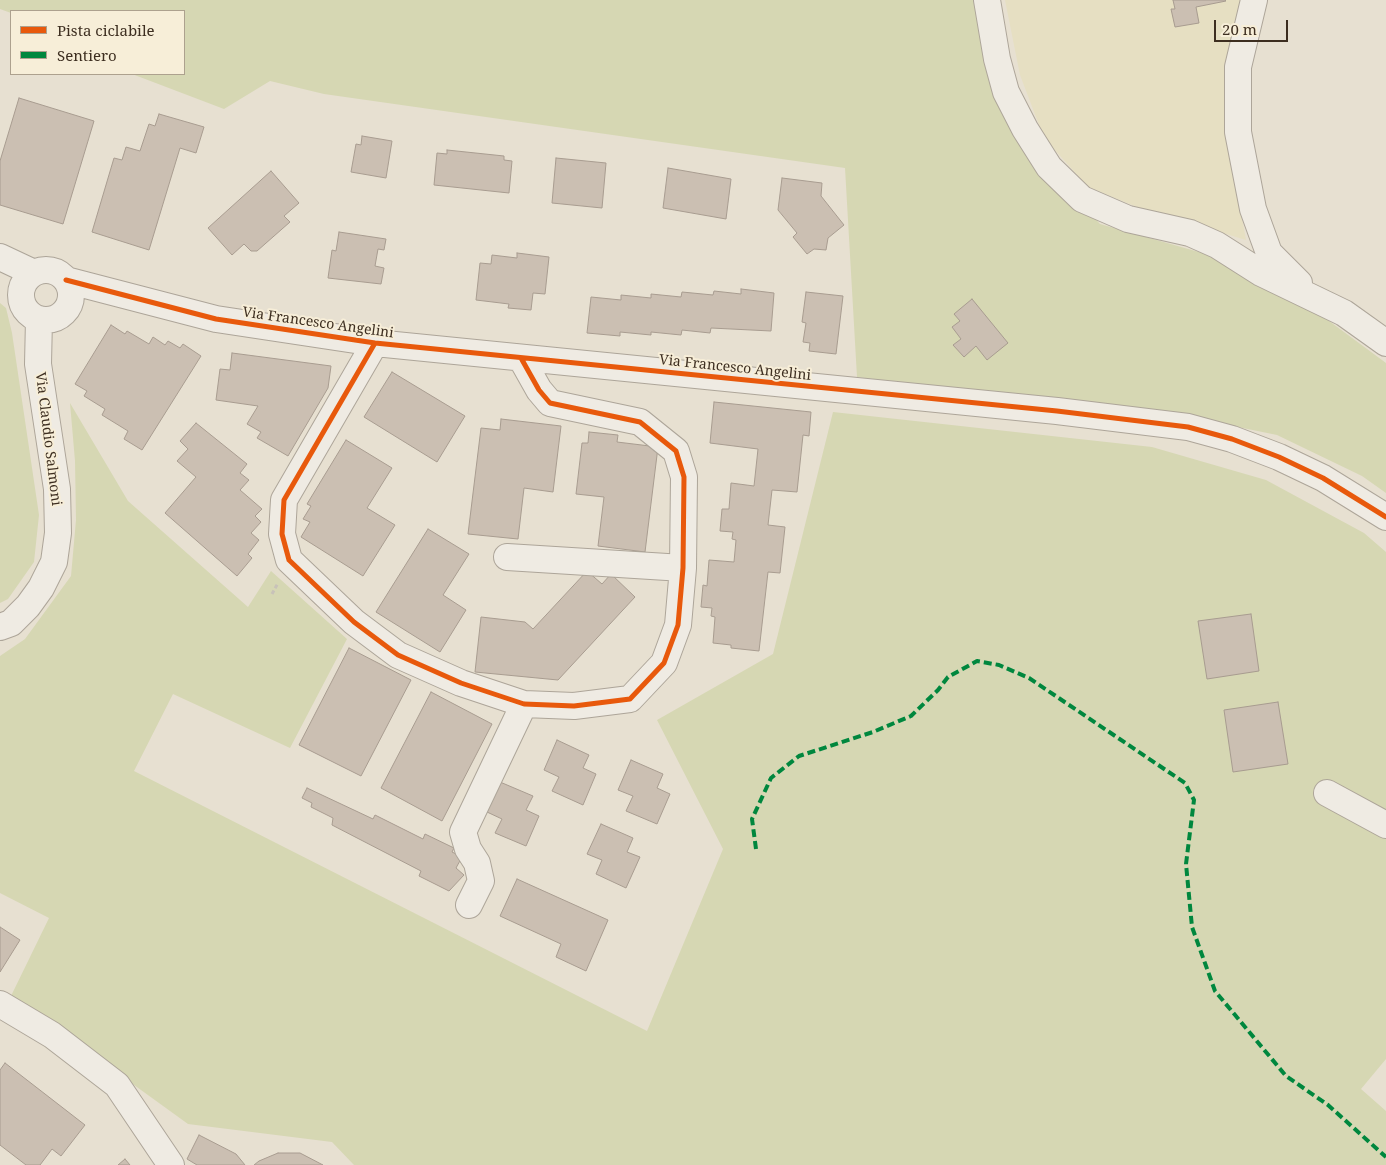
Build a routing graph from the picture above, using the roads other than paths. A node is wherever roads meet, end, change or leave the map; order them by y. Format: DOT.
graph roads {
  1 [pos="987,0"];
  2 [pos="1254,0"];
  3 [pos="0,257"];
  4 [pos="0,269"];
  5 [pos="28,282"];
  6 [pos="68,293"];
  7 [pos="1321,301"];
  8 [pos="40,319"];
  9 [pos="1386,343"];
  10 [pos="375,344"];
  11 [pos="522,358"];
  12 [pos="1386,517"];
  13 [pos="506,557"];
  14 [pos="683,568"];
  15 [pos="0,627"];
  16 [pos="524,704"];
  17 [pos="1327,794"];
  18 [pos="1386,824"];
  19 [pos="469,905"];
  20 [pos="0,1004"];
  21 [pos="171,1165"];
  1 -- 7 [label="street"];
  2 -- 7 [label="street"];
  3 -- 5 [label="street, Via Francesco Angelini"];
  4 -- 5 [label="street"];
  5 -- 6 [label="street, Via Francesco Angelini"];
  5 -- 8 [label="street"];
  6 -- 8 [label="street"];
  6 -- 10 [label="street, Via Francesco Angelini"];
  7 -- 9 [label="street"];
  8 -- 15 [label="street, Via Claudio Salmoni"];
  10 -- 11 [label="street, Via Francesco Angelini"];
  10 -- 16 [label="street"];
  11 -- 12 [label="street, Via Francesco Angelini"];
  11 -- 14 [label="street"];
  13 -- 14 [label="street"];
  14 -- 16 [label="street"];
  16 -- 19 [label="street"];
  17 -- 18 [label="street"];
  20 -- 21 [label="street"];
}
